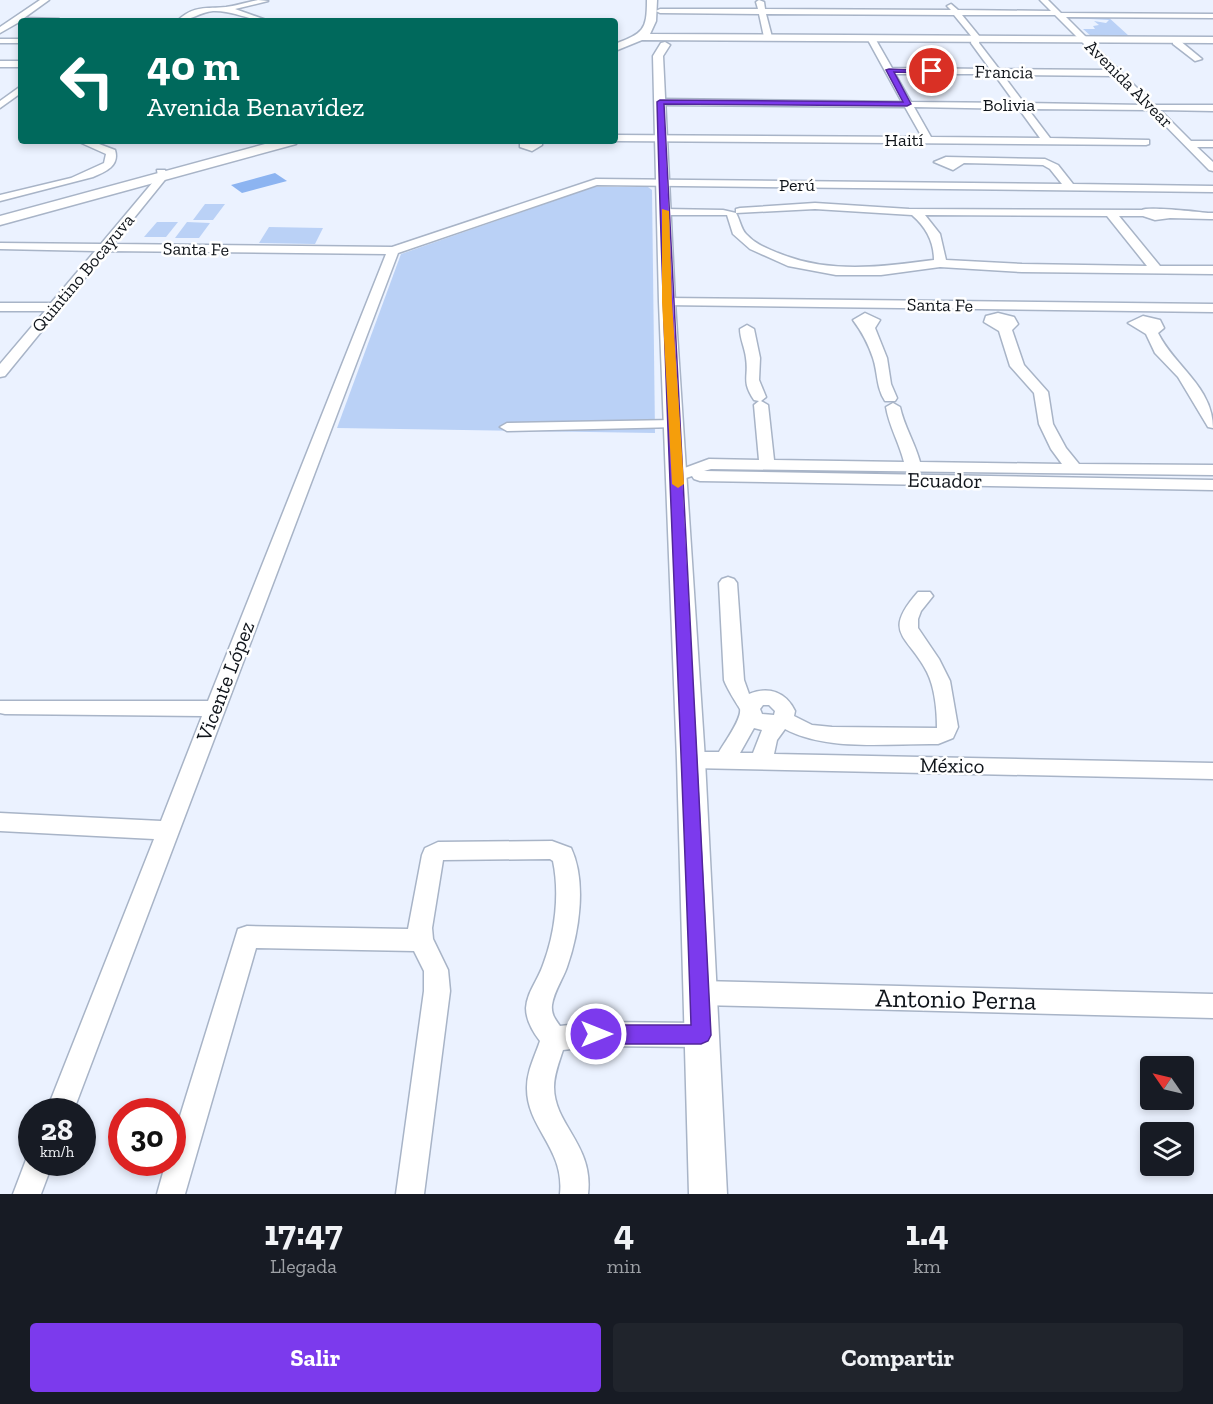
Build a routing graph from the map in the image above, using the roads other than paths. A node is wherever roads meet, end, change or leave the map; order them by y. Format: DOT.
graph roads {
  1 [pos="39,0"];
  2 [pos="45,0"];
  3 [pos="652,0"];
  4 [pos="660,0"];
  5 [pos="760,0"];
  6 [pos="848,0"];
  7 [pos="946,0"];
  8 [pos="1044,0"];
  9 [pos="264,1"];
  10 [pos="1131,5"];
  11 [pos="232,7"];
  12 [pos="11,11"];
  13 [pos="26,11"];
  14 [pos="660,11"];
  15 [pos="762,11"];
  16 [pos="855,12"];
  17 [pos="955,12"];
  18 [pos="1058,14"];
  19 [pos="1144,15"];
  20 [pos="1213,16"];
  21 [pos="185,18"];
  22 [pos="258,18"];
  23 [pos="12,20"];
  24 [pos="18,20"];
  25 [pos="860,20"];
  26 [pos="0,29"];
  27 [pos="868,36"];
  28 [pos="768,37"];
  29 [pos="976,40"];
  30 [pos="1085,40"];
  31 [pos="0,41"];
  32 [pos="18,41"];
  33 [pos="1213,41"];
  34 [pos="1176,42"];
  35 [pos="654,44"];
  36 [pos="618,50"];
  37 [pos="1198,59"];
  38 [pos="0,64"];
  39 [pos="18,64"];
  40 [pos="889,70"];
  41 [pos="997,72"];
  42 [pos="1119,73"];
  43 [pos="18,89"];
  44 [pos="0,90"];
  45 [pos="18,91"];
  46 [pos="660,102"];
  47 [pos="907,104"];
  48 [pos="0,105"];
  49 [pos="1021,105"];
  50 [pos="1151,107"];
  51 [pos="1213,108"];
  52 [pos="618,138"];
  53 [pos="663,139"];
  54 [pos="928,140"];
  55 [pos="1047,141"];
  56 [pos="1146,142"];
  57 [pos="90,144"];
  58 [pos="264,144"];
  59 [pos="279,144"];
  60 [pos="1189,144"];
  61 [pos="1213,144"];
  62 [pos="961,161"];
  63 [pos="1213,168"];
  64 [pos="162,174"];
  65 [pos="663,183"];
  66 [pos="1069,186"];
  67 [pos="1213,189"];
  68 [pos="0,198"];
  69 [pos="665,210"];
  70 [pos="729,212"];
  71 [pos="915,212"];
  72 [pos="1110,213"];
  73 [pos="1212,215"];
  74 [pos="0,216"];
  75 [pos="0,221"];
  76 [pos="0,246"];
  77 [pos="105,248"];
  78 [pos="393,251"];
  79 [pos="940,263"];
  80 [pos="1157,270"];
  81 [pos="1213,270"];
  82 [pos="667,302"];
  83 [pos="0,307"];
  84 [pos="55,307"];
  85 [pos="1213,308"];
  86 [pos="868,327"];
  87 [pos="747,329"];
  88 [pos="1005,329"];
  89 [pos="1152,332"];
  90 [pos="2,367"];
  91 [pos="674,424"];
  92 [pos="1213,424"];
  93 [pos="507,427"];
  94 [pos="767,464"];
  95 [pos="913,465"];
  96 [pos="1073,467"];
  97 [pos="1213,470"];
  98 [pos="677,476"];
  99 [pos="1213,485"];
  100 [pos="728,583"];
  101 [pos="924,596"];
  102 [pos="5,707"];
  103 [pos="750,708"];
  104 [pos="214,709"];
  105 [pos="781,721"];
  106 [pos="691,760"];
  107 [pos="725,760"];
  108 [pos="764,760"];
  109 [pos="1213,771"];
  110 [pos="0,822"];
  111 [pos="167,831"];
  112 [pos="421,940"];
  113 [pos="700,993"];
  114 [pos="1213,1006"];
  115 [pos="701,1035"];
  116 [pos="554,1039"];
  117 [pos="63,1098"];
  118 [pos="34,1176"];
  119 [pos="27,1194"];
  120 [pos="171,1194"];
  121 [pos="410,1194"];
  122 [pos="574,1194"];
  123 [pos="708,1194"];
  1 -- 13 [label="street"];
  2 -- 13 [label="street"];
  3 -- 35 [label="main road"];
  4 -- 14 [label="main road"];
  5 -- 15 [label="street"];
  6 -- 16 [label="street"];
  7 -- 17 [label="street"];
  8 -- 18 [label="street, Avenida Alvear"];
  9 -- 11 [label="street"];
  10 -- 19 [label="street"];
  11 -- 21 [label="street"];
  11 -- 22 [label="street"];
  12 -- 13 [label="street"];
  13 -- 23 [label="street"];
  14 -- 15 [label="street"];
  14 -- 35 [label="main road"];
  15 -- 16 [label="street"];
  15 -- 28 [label="street"];
  16 -- 17 [label="street"];
  16 -- 25 [label="street"];
  17 -- 18 [label="street"];
  17 -- 29 [label="street"];
  18 -- 19 [label="street"];
  18 -- 30 [label="street, Avenida Alvear"];
  19 -- 20 [label="street"];
  23 -- 24 [label="street"];
  23 -- 26 [label="street"];
  27 -- 28 [label="main road"];
  27 -- 29 [label="main road"];
  27 -- 35 [label="main road"];
  27 -- 40 [label="street"];
  28 -- 35 [label="main road"];
  29 -- 30 [label="main road"];
  29 -- 41 [label="street"];
  30 -- 33 [label="main road"];
  30 -- 34 [label="main road"];
  30 -- 42 [label="street, Avenida Alvear"];
  31 -- 32 [label="street"];
  33 -- 34 [label="main road"];
  34 -- 37 [label="street"];
  35 -- 36 [label="main road"];
  35 -- 46 [label="main road"];
  38 -- 39 [label="street"];
  40 -- 41 [label="street, Francia"];
  40 -- 47 [label="street"];
  41 -- 42 [label="street, Francia"];
  41 -- 49 [label="street"];
  42 -- 50 [label="street, Avenida Alvear"];
  43 -- 44 [label="street"];
  45 -- 48 [label="street"];
  46 -- 47 [label="street, Bolivia"];
  46 -- 53 [label="main road"];
  47 -- 49 [label="street, Bolivia"];
  47 -- 54 [label="street"];
  49 -- 50 [label="street, Bolivia"];
  49 -- 55 [label="street"];
  50 -- 51 [label="street, Bolivia"];
  50 -- 60 [label="street, Avenida Alvear"];
  52 -- 53 [label="street, Haití"];
  53 -- 54 [label="street, Haití"];
  53 -- 65 [label="main road"];
  54 -- 55 [label="street, Haití"];
  55 -- 56 [label="street, Haití"];
  57 -- 68 [label="street"];
  58 -- 64 [label="main road"];
  59 -- 64 [label="main road"];
  60 -- 61 [label="street"];
  60 -- 63 [label="street, Avenida Alvear"];
  62 -- 66 [label="street"];
  64 -- 74 [label="main road"];
  64 -- 75 [label="main road"];
  64 -- 77 [label="street, Quintino Bocayuva"];
  65 -- 66 [label="street, Perú"];
  65 -- 69 [label="main road"];
  65 -- 78 [label="street, Perú"];
  66 -- 67 [label="street, Perú"];
  69 -- 70 [label="street"];
  69 -- 82 [label="main road"];
  70 -- 71 [label="street"];
  70 -- 79 [label="street"];
  71 -- 72 [label="street"];
  71 -- 79 [label="street"];
  72 -- 73 [label="street"];
  72 -- 80 [label="street"];
  76 -- 77 [label="street, Santa Fe"];
  77 -- 78 [label="street, Santa Fe"];
  77 -- 84 [label="street, Quintino Bocayuva"];
  78 -- 104 [label="street, Vicente López"];
  79 -- 80 [label="street"];
  80 -- 81 [label="street"];
  82 -- 85 [label="street, Santa Fe"];
  82 -- 91 [label="main road"];
  83 -- 84 [label="street"];
  84 -- 90 [label="street, Quintino Bocayuva"];
  86 -- 95 [label="street"];
  87 -- 94 [label="street"];
  88 -- 96 [label="street"];
  89 -- 92 [label="street"];
  91 -- 93 [label="street"];
  91 -- 98 [label="main road"];
  94 -- 95 [label="street"];
  94 -- 98 [label="street"];
  95 -- 96 [label="street"];
  96 -- 97 [label="street"];
  98 -- 99 [label="street, Ecuador"];
  98 -- 106 [label="main road"];
  100 -- 103 [label="street"];
  101 -- 105 [label="street"];
  102 -- 104 [label="street"];
  103 -- 105 [label="street"];
  103 -- 107 [label="street"];
  104 -- 111 [label="street, Vicente López"];
  105 -- 108 [label="street"];
  106 -- 107 [label="street, México"];
  106 -- 113 [label="main road"];
  107 -- 108 [label="street, México"];
  108 -- 109 [label="street, México"];
  110 -- 111 [label="street"];
  111 -- 117 [label="street, Vicente López"];
  112 -- 116 [label="street"];
  112 -- 120 [label="street"];
  112 -- 121 [label="street"];
  113 -- 114 [label="street, Antonio Perna"];
  113 -- 115 [label="main road"];
  115 -- 116 [label="street"];
  115 -- 123 [label="main road"];
  116 -- 122 [label="street"];
  118 -- 119 [label="street"];
}
